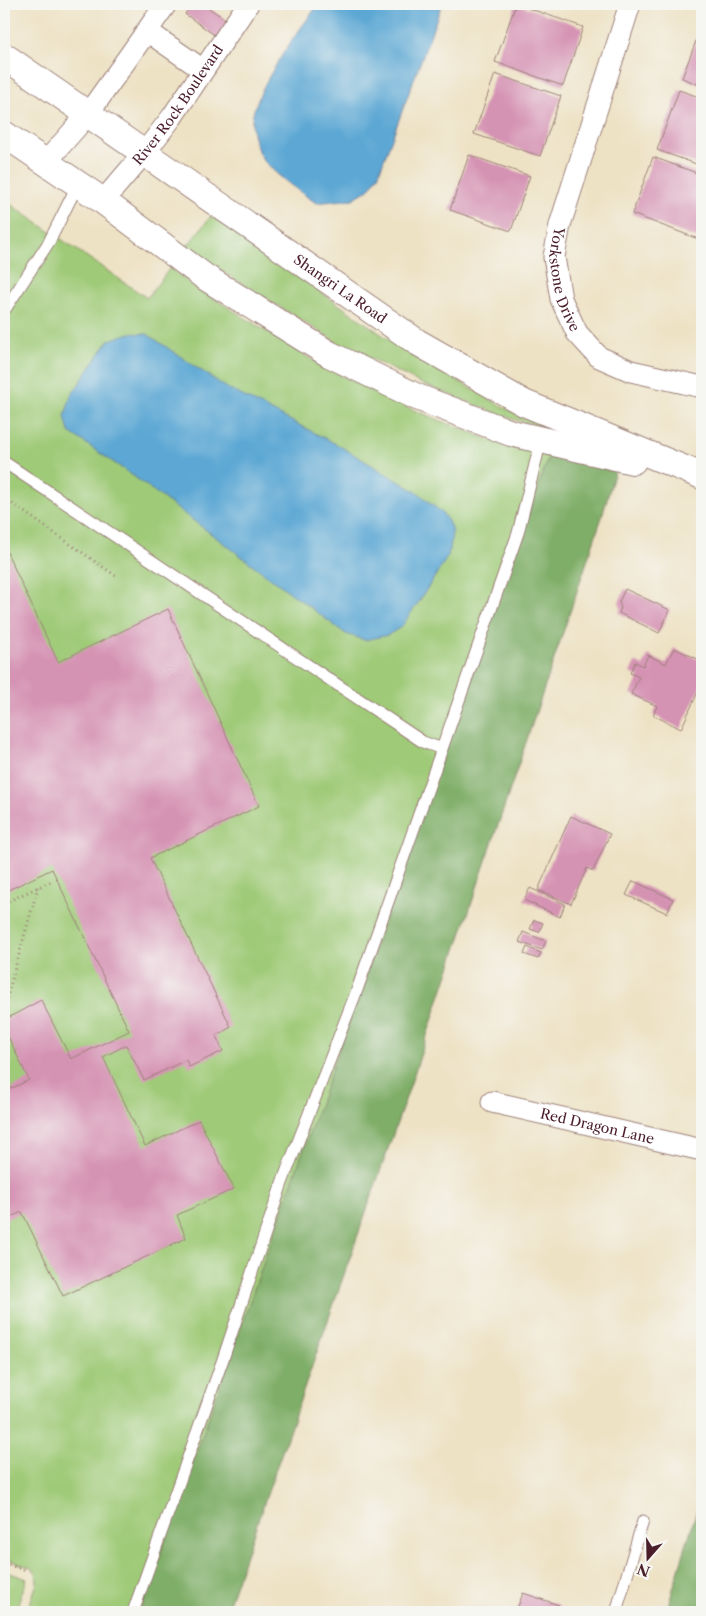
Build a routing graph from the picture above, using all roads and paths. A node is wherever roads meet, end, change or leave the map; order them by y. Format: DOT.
graph roads {
  1 [pos="166,4"];
  2 [pos="248,4"];
  3 [pos="630,4"];
  4 [pos="147,31"];
  5 [pos="4,56"];
  6 [pos="203,70"];
  7 [pos="88,114"];
  8 [pos="4,134"];
  9 [pos="145,152"];
  10 [pos="46,162"];
  11 [pos="78,184"];
  12 [pos="103,201"];
  13 [pos="4,311"];
  14 [pos="702,387"];
  15 [pos="541,440"];
  16 [pos="4,462"];
  17 [pos="702,476"];
  18 [pos="4,498"];
  19 [pos="116,576"];
  20 [pos="442,749"];
  21 [pos="54,880"];
  22 [pos="38,887"];
  23 [pos="4,903"];
  24 [pos="4,1008"];
  25 [pos="492,1102"];
  26 [pos="702,1150"];
  27 [pos="11,1228"];
  28 [pos="4,1248"];
  29 [pos="643,1521"];
  30 [pos="4,1563"];
  31 [pos="27,1571"];
  32 [pos="133,1612"];
  33 [pos="616,1612"];
  1 -- 4 [label="street"];
  2 -- 6 [label="street, River Rock Boulevard"];
  3 -- 14 [label="street, Yorkstone Drive"];
  4 -- 6 [label="street"];
  4 -- 7 [label="street"];
  5 -- 7 [label="street, Shangri La Road"];
  6 -- 9 [label="street, River Rock Boulevard"];
  7 -- 9 [label="street, Shangri La Road"];
  7 -- 10 [label="street"];
  8 -- 10 [label="street, Shangri La Road"];
  9 -- 12 [label="street, River Rock Boulevard"];
  9 -- 17 [label="street, Shangri La Road"];
  10 -- 11 [label="street, Shangri La Road"];
  11 -- 12 [label="street, Shangri La Road"];
  11 -- 13 [label="lane"];
  12 -- 15 [label="street, Shangri La Road"];
  15 -- 17 [label="street, Shangri La Road"];
  15 -- 20 [label="lane"];
  16 -- 20 [label="lane"];
  18 -- 19 [label="path"];
  20 -- 32 [label="lane"];
  21 -- 22 [label="path"];
  22 -- 23 [label="path"];
  22 -- 24 [label="path"];
  25 -- 26 [label="street, Red Dragon Lane"];
  27 -- 28 [label="path"];
  29 -- 33 [label="lane"];
  30 -- 31 [label="path"];
}
